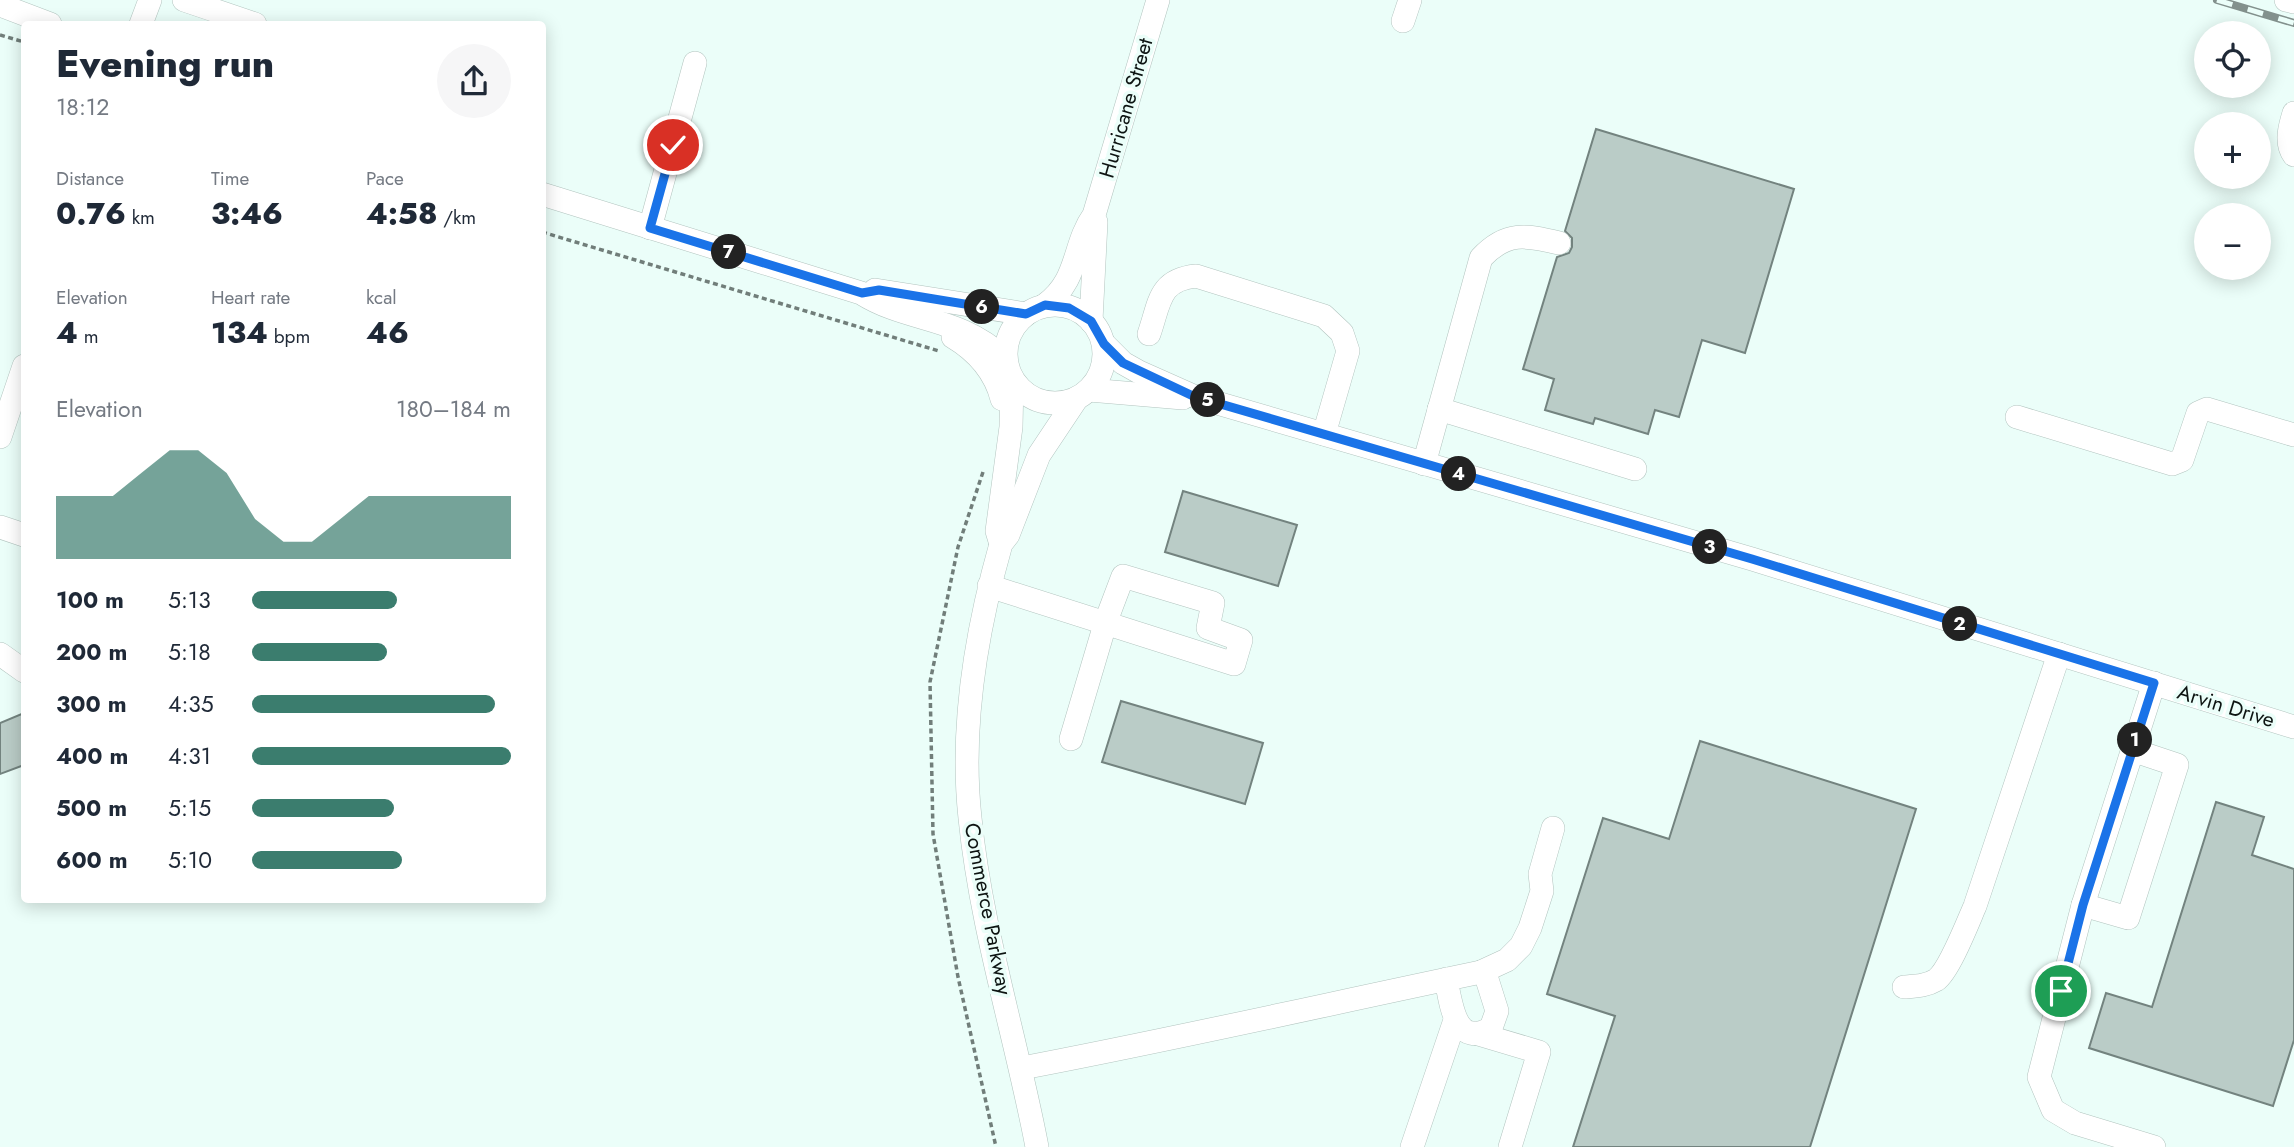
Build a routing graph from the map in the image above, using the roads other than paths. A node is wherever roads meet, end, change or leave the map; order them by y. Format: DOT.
graph roads {
  1 [pos="150,0"];
  2 [pos="184,0"];
  3 [pos="1158,0"];
  4 [pos="2286,0"];
  5 [pos="2294,2"];
  6 [pos="0,5"];
  7 [pos="42,21"];
  8 [pos="142,21"];
  9 [pos="246,21"];
  10 [pos="695,63"];
  11 [pos="2294,113"];
  12 [pos="2294,155"];
  13 [pos="546,195"];
  14 [pos="1094,215"];
  15 [pos="650,228"];
  16 [pos="1559,243"];
  17 [pos="862,293"];
  18 [pos="1035,309"];
  19 [pos="918,315"];
  20 [pos="1091,321"];
  21 [pos="1149,334"];
  22 [pos="1104,344"];
  23 [pos="1004,358"];
  24 [pos="21,375"];
  25 [pos="1012,380"];
  26 [pos="1083,394"];
  27 [pos="1193,396"];
  28 [pos="1440,409"];
  29 [pos="2017,417"];
  30 [pos="1011,427"];
  31 [pos="1324,434"];
  32 [pos="2294,435"];
  33 [pos="0,438"];
  34 [pos="1424,464"];
  35 [pos="1634,469"];
  36 [pos="0,527"];
  37 [pos="21,534"];
  38 [pos="1000,544"];
  39 [pos="989,586"];
  40 [pos="1106,621"];
  41 [pos="0,654"];
  42 [pos="2059,654"];
  43 [pos="21,669"];
  44 [pos="2154,683"];
  45 [pos="2294,727"];
  46 [pos="1071,739"];
  47 [pos="2132,750"];
  48 [pos="1553,828"];
  49 [pos="2083,905"];
  50 [pos="1481,972"];
  51 [pos="1446,979"];
  52 [pos="1904,987"];
  53 [pos="1455,1020"];
  54 [pos="1475,1033"];
  55 [pos="1022,1069"];
  56 [pos="1037,1147"];
  57 [pos="1412,1147"];
  58 [pos="1510,1147"];
  59 [pos="2154,1147"];
  1 -- 8 [label="street"];
  2 -- 9 [label="street"];
  3 -- 14 [label="street, Hurricane Street"];
  4 -- 5 [label="street"];
  6 -- 7 [label="street"];
  10 -- 15 [label="street"];
  11 -- 12 [label="street"];
  13 -- 15 [label="street"];
  14 -- 18 [label="street, Hurricane Street"];
  14 -- 20 [label="street, Hurricane Street"];
  15 -- 17 [label="street"];
  16 -- 28 [label="street"];
  17 -- 18 [label="street"];
  17 -- 19 [label="street"];
  18 -- 20 [label="street"];
  18 -- 23 [label="street"];
  19 -- 23 [label="street"];
  19 -- 30 [label="street"];
  20 -- 22 [label="street, Arvin Drive"];
  21 -- 31 [label="street"];
  22 -- 26 [label="street"];
  22 -- 27 [label="street, Arvin Drive"];
  23 -- 25 [label="street"];
  24 -- 33 [label="street"];
  25 -- 26 [label="street, Arvin Drive"];
  25 -- 30 [label="street, Commerce Parkway"];
  26 -- 27 [label="street, Arvin Drive"];
  26 -- 38 [label="street, Commerce Parkway"];
  27 -- 31 [label="street, Arvin Drive"];
  28 -- 34 [label="street"];
  28 -- 35 [label="street"];
  29 -- 32 [label="street"];
  30 -- 38 [label="street, Commerce Parkway"];
  31 -- 34 [label="street, Arvin Drive"];
  34 -- 42 [label="street, Arvin Drive"];
  36 -- 37 [label="street"];
  38 -- 39 [label="street, Commerce Parkway"];
  39 -- 40 [label="street"];
  39 -- 55 [label="street, Commerce Parkway"];
  40 -- 40 [label="street"];
  40 -- 46 [label="street"];
  41 -- 43 [label="street"];
  42 -- 44 [label="street, Arvin Drive"];
  42 -- 52 [label="street"];
  44 -- 45 [label="street, Arvin Drive"];
  44 -- 47 [label="street"];
  47 -- 49 [label="street"];
  47 -- 49 [label="street"];
  48 -- 50 [label="street"];
  49 -- 59 [label="street"];
  50 -- 51 [label="street"];
  50 -- 54 [label="street"];
  51 -- 53 [label="street"];
  51 -- 55 [label="street"];
  53 -- 54 [label="street"];
  53 -- 57 [label="street"];
  54 -- 58 [label="street"];
  55 -- 56 [label="street, Commerce Parkway"];
}
